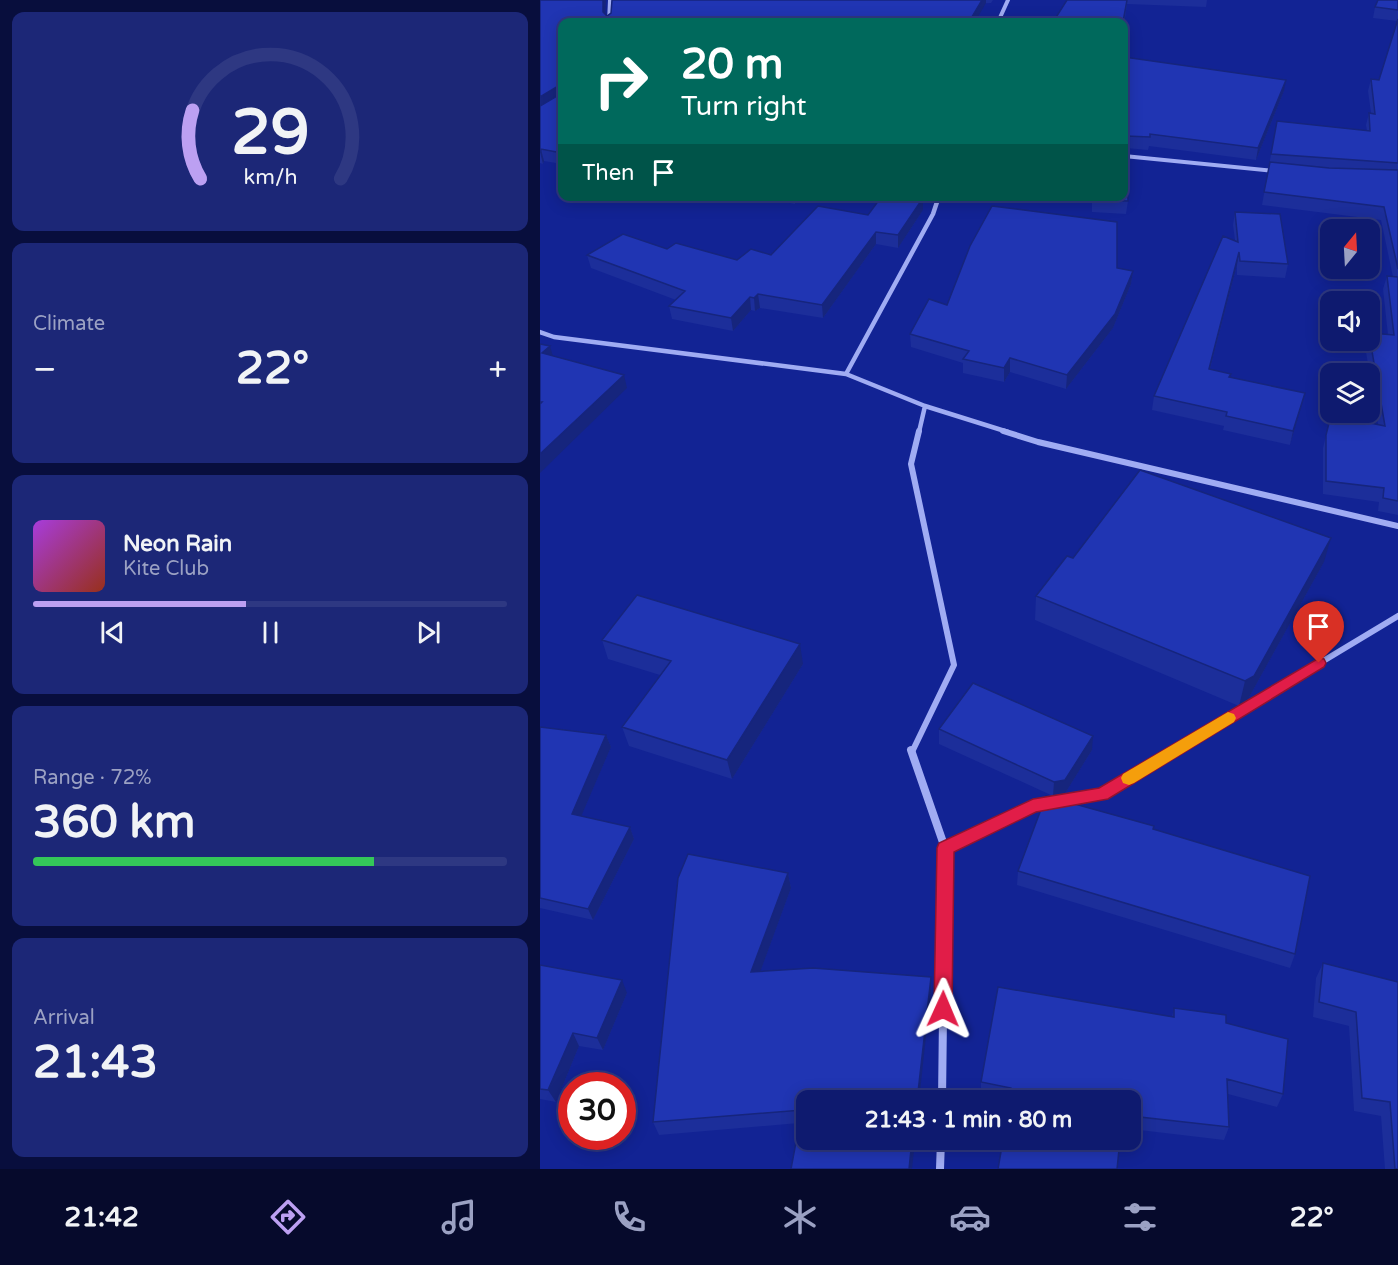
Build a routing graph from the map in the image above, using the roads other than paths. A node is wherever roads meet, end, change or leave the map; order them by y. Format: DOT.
graph roads {
  1 [pos="610,0"];
  2 [pos="1008,0"];
  3 [pos="609,18"];
  4 [pos="1000,18"];
  5 [pos="1128,156"];
  6 [pos="1278,172"];
  7 [pos="937,201"];
  8 [pos="540,332"];
  9 [pos="846,374"];
  10 [pos="925,406"];
  11 [pos="1398,526"];
  12 [pos="1398,616"];
  13 [pos="945,848"];
  14 [pos="942,1090"];
  15 [pos="941,1150"];
  16 [pos="940,1169"];
  1 -- 3 [label="street"];
  2 -- 4 [label="street"];
  5 -- 6 [label="street"];
  7 -- 9 [label="street"];
  8 -- 9 [label="street"];
  9 -- 10 [label="street"];
  10 -- 11 [label="street"];
  10 -- 13 [label="street"];
  12 -- 13 [label="street"];
  13 -- 14 [label="street"];
  15 -- 16 [label="street"];
}
